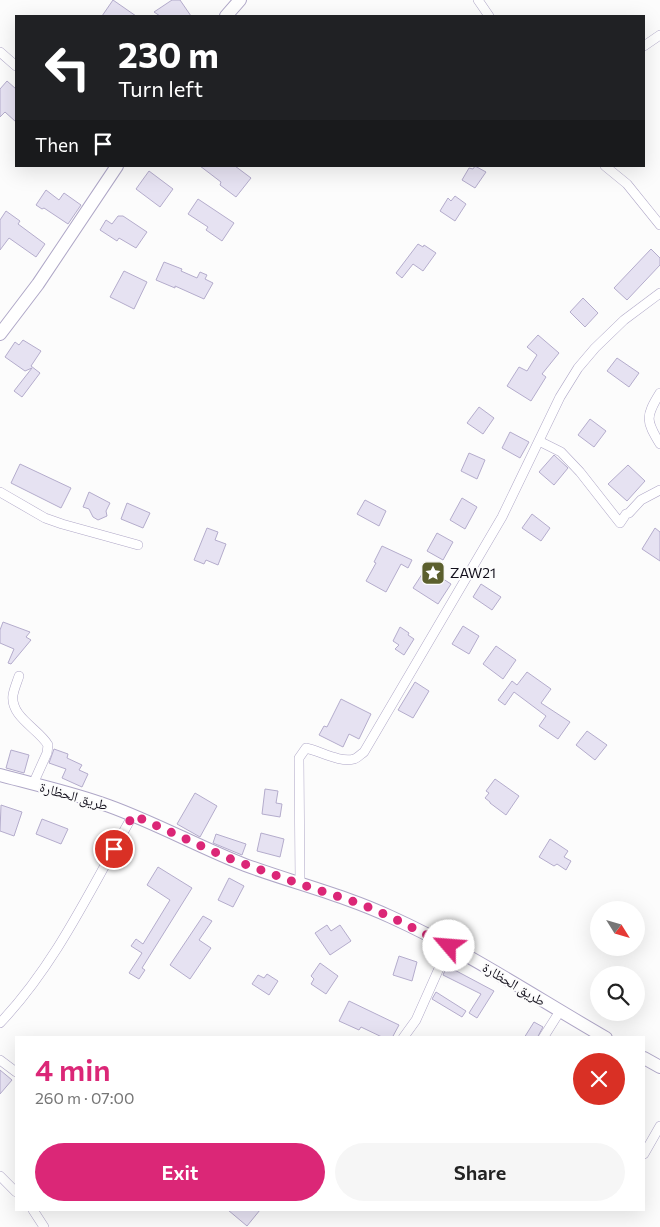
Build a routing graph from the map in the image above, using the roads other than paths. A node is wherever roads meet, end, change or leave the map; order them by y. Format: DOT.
graph roads {
  1 [pos="240,0"];
  2 [pos="478,0"];
  3 [pos="227,15"];
  4 [pos="488,15"];
  5 [pos="660,36"];
  6 [pos="645,45"];
  7 [pos="0,52"];
  8 [pos="15,65"];
  9 [pos="116,167"];
  10 [pos="606,167"];
  11 [pos="660,225"];
  12 [pos="660,294"];
  13 [pos="0,334"];
  14 [pos="660,394"];
  15 [pos="539,441"];
  16 [pos="660,444"];
  17 [pos="660,490"];
  18 [pos="0,492"];
  19 [pos="138,545"];
  20 [pos="19,676"];
  21 [pos="0,775"];
  22 [pos="33,784"];
  23 [pos="133,815"];
  24 [pos="300,884"];
  25 [pos="449,946"];
  26 [pos="560,1011"];
  27 [pos="0,1023"];
  28 [pos="404,1036"];
  29 [pos="544,1036"];
  30 [pos="603,1036"];
  31 [pos="645,1059"];
  32 [pos="0,1060"];
  33 [pos="660,1067"];
  34 [pos="15,1071"];
  35 [pos="660,1126"];
  36 [pos="645,1152"];
  37 [pos="0,1176"];
  38 [pos="15,1191"];
  39 [pos="34,1211"];
  40 [pos="44,1227"];
  1 -- 3 [label="street"];
  2 -- 4 [label="street"];
  5 -- 6 [label="street"];
  7 -- 8 [label="street"];
  9 -- 13 [label="street"];
  10 -- 11 [label="street"];
  12 -- 15 [label="street"];
  14 -- 16 [label="street"];
  15 -- 17 [label="street"];
  15 -- 24 [label="street"];
  18 -- 19 [label="street"];
  20 -- 22 [label="street"];
  21 -- 22 [label="street, طريق الحظارة"];
  22 -- 23 [label="street, طريق الحظارة"];
  23 -- 24 [label="street, طريق الحظارة"];
  23 -- 27 [label="street"];
  24 -- 25 [label="street, طريق الحظارة"];
  25 -- 26 [label="street, طريق الحظارة"];
  25 -- 28 [label="street"];
  26 -- 29 [label="street"];
  26 -- 30 [label="street, طريق الحظارة"];
  31 -- 33 [label="street"];
  32 -- 34 [label="street"];
  35 -- 36 [label="street"];
  37 -- 38 [label="street"];
  39 -- 40 [label="street"];
}
